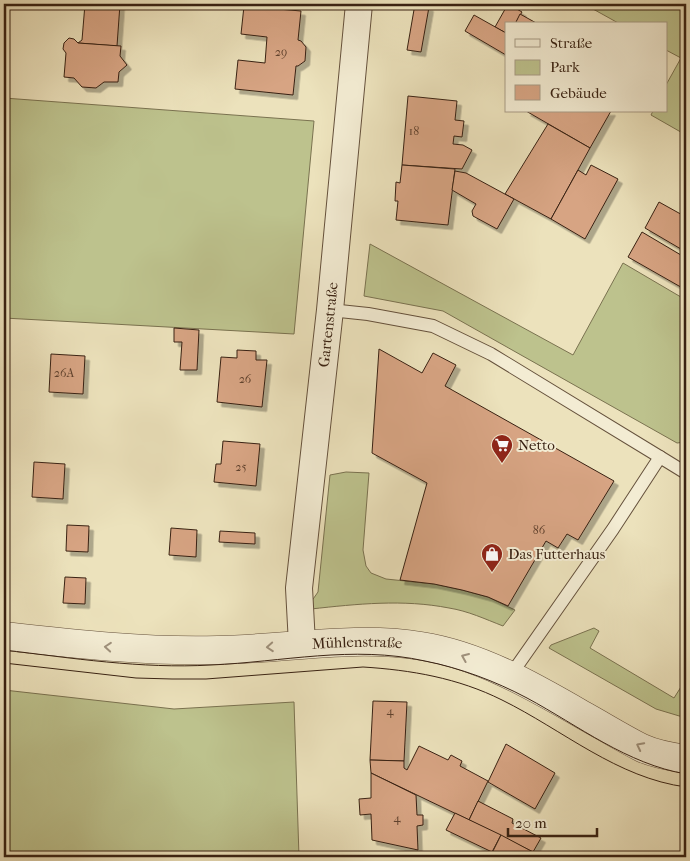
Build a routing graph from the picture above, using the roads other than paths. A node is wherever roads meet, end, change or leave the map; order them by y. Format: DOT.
graph roads {
  1 [pos="359,4"];
  2 [pos="330,310"];
  3 [pos="660,457"];
  4 [pos="686,473"];
  5 [pos="4,636"];
  6 [pos="302,644"];
  7 [pos="510,676"];
  8 [pos="686,759"];
  1 -- 2 [label="street, Gartenstraße"];
  2 -- 3 [label="lane"];
  2 -- 6 [label="street, Gartenstraße"];
  3 -- 4 [label="lane"];
  3 -- 7 [label="lane"];
  6 -- 5 [label="street, Mühlenstraße, one-way"];
  7 -- 6 [label="street, Mühlenstraße, one-way"];
  8 -- 7 [label="street, Mühlenstraße, one-way"];
}
